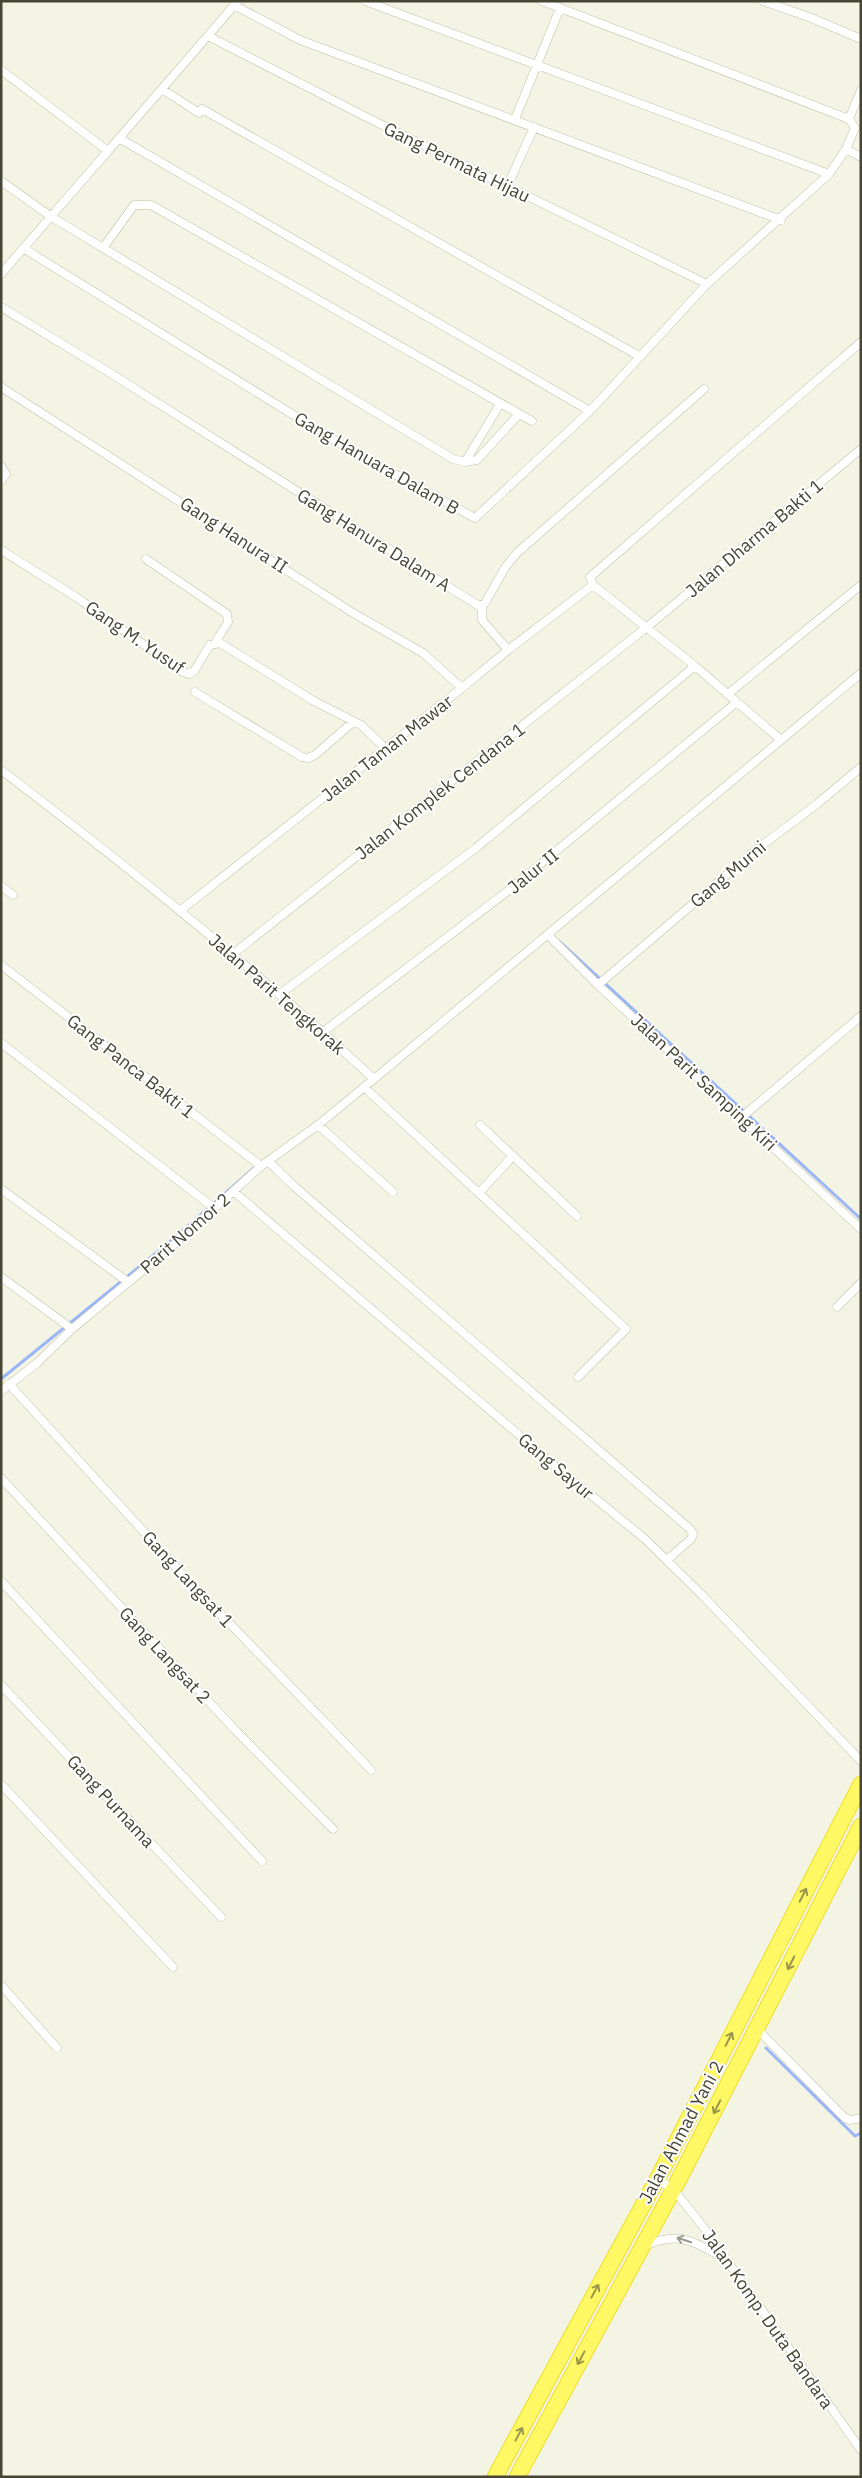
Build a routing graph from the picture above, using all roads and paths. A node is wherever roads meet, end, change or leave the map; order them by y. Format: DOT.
graph roads {
  1 [pos="365,1"];
  2 [pos="542,1"];
  3 [pos="763,1"];
  4 [pos="236,3"];
  5 [pos="560,8"];
  6 [pos="208,36"];
  7 [pos="861,39"];
  8 [pos="537,64"];
  9 [pos="1,70"];
  10 [pos="162,89"];
  11 [pos="861,90"];
  12 [pos="515,119"];
  13 [pos="852,122"];
  14 [pos="534,127"];
  15 [pos="120,138"];
  16 [pos="846,148"];
  17 [pos="108,151"];
  18 [pos="861,157"];
  19 [pos="829,174"];
  20 [pos="1,181"];
  21 [pos="507,187"];
  22 [pos="50,216"];
  23 [pos="780,220"];
  24 [pos="23,248"];
  25 [pos="103,248"];
  26 [pos="1,274"];
  27 [pos="707,284"];
  28 [pos="1,307"];
  29 [pos="861,342"];
  30 [pos="639,356"];
  31 [pos="1,387"];
  32 [pos="704,389"];
  33 [pos="500,404"];
  34 [pos="590,410"];
  35 [pos="519,414"];
  36 [pos="532,421"];
  37 [pos="861,449"];
  38 [pos="465,462"];
  39 [pos="1,466"];
  40 [pos="1,481"];
  41 [pos="1,550"];
  42 [pos="146,558"];
  43 [pos="593,585"];
  44 [pos="861,585"];
  45 [pos="482,606"];
  46 [pos="647,627"];
  47 [pos="215,643"];
  48 [pos="508,650"];
  49 [pos="695,666"];
  50 [pos="861,673"];
  51 [pos="462,688"];
  52 [pos="196,692"];
  53 [pos="728,694"];
  54 [pos="737,702"];
  55 [pos="353,722"];
  56 [pos="781,740"];
  57 [pos="386,749"];
  58 [pos="861,767"];
  59 [pos="1,770"];
  60 [pos="1,886"];
  61 [pos="13,895"];
  62 [pos="181,910"];
  63 [pos="548,935"];
  64 [pos="233,954"];
  65 [pos="1,965"];
  66 [pos="598,985"];
  67 [pos="280,994"];
  68 [pos="861,1016"];
  69 [pos="323,1032"];
  70 [pos="1,1043"];
  71 [pos="374,1079"];
  72 [pos="364,1087"];
  73 [pos="743,1116"];
  74 [pos="318,1125"];
  75 [pos="480,1125"];
  76 [pos="513,1156"];
  77 [pos="268,1161"];
  78 [pos="261,1166"];
  79 [pos="1,1189"];
  80 [pos="233,1191"];
  81 [pos="393,1192"];
  82 [pos="479,1193"];
  83 [pos="214,1208"];
  84 [pos="577,1216"];
  85 [pos="861,1229"];
  86 [pos="1,1277"];
  87 [pos="128,1282"];
  88 [pos="861,1283"];
  89 [pos="837,1307"];
  90 [pos="72,1329"];
  91 [pos="578,1378"];
  92 [pos="9,1384"];
  93 [pos="1,1391"];
  94 [pos="1,1478"];
  95 [pos="668,1560"];
  96 [pos="1,1581"];
  97 [pos="1,1685"];
  98 [pos="861,1762"];
  99 [pos="372,1770"];
  100 [pos="1,1784"];
  101 [pos="861,1784"];
  102 [pos="861,1826"];
  103 [pos="333,1828"];
  104 [pos="262,1861"];
  105 [pos="221,1917"];
  106 [pos="173,1967"];
  107 [pos="1,1985"];
  108 [pos="757,2029"];
  109 [pos="57,2048"];
  110 [pos="861,2118"];
  111 [pos="657,2180"];
  112 [pos="673,2189"];
  113 [pos="642,2247"];
  114 [pos="723,2258"];
  115 [pos="861,2450"];
  116 [pos="495,2477"];
  117 [pos="517,2477"];
  1 -- 8 [label="street"];
  2 -- 5 [label="street"];
  3 -- 7 [label="street"];
  4 -- 6 [label="street"];
  4 -- 12 [label="street"];
  5 -- 8 [label="street"];
  5 -- 13 [label="street"];
  6 -- 10 [label="street"];
  6 -- 21 [label="street, Gang Permata Hijau"];
  8 -- 12 [label="street"];
  8 -- 19 [label="street"];
  9 -- 17 [label="street"];
  10 -- 15 [label="street"];
  10 -- 30 [label="street"];
  11 -- 13 [label="street, Gang Hanuara Dalam B"];
  12 -- 14 [label="street"];
  13 -- 16 [label="street, Gang Hanuara Dalam B"];
  14 -- 21 [label="street"];
  14 -- 23 [label="street"];
  15 -- 17 [label="street"];
  15 -- 34 [label="street"];
  16 -- 18 [label="street"];
  16 -- 19 [label="street, Gang Hanuara Dalam B"];
  17 -- 22 [label="street"];
  19 -- 23 [label="street, Gang Hanuara Dalam B"];
  20 -- 22 [label="street"];
  21 -- 27 [label="street, Gang Permata Hijau"];
  22 -- 24 [label="street"];
  22 -- 25 [label="street"];
  23 -- 27 [label="street, Gang Hanuara Dalam B"];
  24 -- 26 [label="street"];
  24 -- 34 [label="street, Gang Hanuara Dalam B"];
  25 -- 33 [label="street"];
  25 -- 38 [label="street"];
  27 -- 30 [label="street, Gang Hanuara Dalam B"];
  28 -- 45 [label="street, Gang Hanura Dalam A"];
  29 -- 43 [label="street"];
  30 -- 34 [label="street, Gang Hanuara Dalam B"];
  31 -- 51 [label="street, Gang Hanura II"];
  32 -- 45 [label="street"];
  33 -- 35 [label="street"];
  33 -- 38 [label="street"];
  35 -- 36 [label="street"];
  35 -- 38 [label="street"];
  37 -- 46 [label="street, Jalan Dharma Bakti 1"];
  39 -- 40 [label="street"];
  41 -- 47 [label="street, Gang M. Yusuf"];
  42 -- 47 [label="street, Gang M. Yusuf"];
  43 -- 46 [label="street"];
  43 -- 48 [label="street, Jalan Taman Mawar"];
  44 -- 53 [label="street"];
  45 -- 48 [label="street"];
  46 -- 49 [label="street"];
  46 -- 64 [label="street, Jalan Komplek Cendana 1"];
  47 -- 55 [label="street"];
  48 -- 51 [label="street, Jalan Taman Mawar"];
  49 -- 53 [label="street"];
  49 -- 67 [label="street"];
  50 -- 56 [label="street"];
  51 -- 57 [label="street, Jalan Taman Mawar"];
  52 -- 55 [label="street"];
  53 -- 54 [label="street"];
  54 -- 56 [label="street"];
  54 -- 69 [label="street, Jalur II"];
  55 -- 57 [label="street"];
  56 -- 63 [label="street"];
  57 -- 62 [label="street, Jalan Taman Mawar"];
  58 -- 66 [label="street, Gang Murni"];
  59 -- 62 [label="street, Jalan Parit Tengkorak"];
  60 -- 61 [label="street"];
  62 -- 64 [label="street, Jalan Parit Tengkorak"];
  63 -- 66 [label="street, Jalan Parit Samping Kiri"];
  63 -- 71 [label="street"];
  64 -- 67 [label="street, Jalan Parit Tengkorak"];
  65 -- 78 [label="street, Gang Panca Bakti 1"];
  66 -- 73 [label="street, Jalan Parit Samping Kiri"];
  67 -- 69 [label="street, Jalan Parit Tengkorak"];
  68 -- 73 [label="street"];
  69 -- 71 [label="street, Jalan Parit Tengkorak"];
  70 -- 83 [label="street"];
  71 -- 72 [label="street, Parit Nomor 2"];
  72 -- 74 [label="street, Parit Nomor 2"];
  72 -- 82 [label="street"];
  73 -- 85 [label="street, Jalan Parit Samping Kiri"];
  74 -- 77 [label="street, Parit Nomor 2"];
  74 -- 81 [label="street"];
  75 -- 76 [label="street"];
  76 -- 82 [label="street"];
  76 -- 84 [label="street"];
  77 -- 78 [label="street, Parit Nomor 2"];
  77 -- 95 [label="street"];
  78 -- 80 [label="street, Parit Nomor 2"];
  79 -- 87 [label="street"];
  80 -- 83 [label="street, Parit Nomor 2"];
  80 -- 95 [label="street, Gang Sayur"];
  82 -- 91 [label="street"];
  83 -- 87 [label="street, Parit Nomor 2"];
  86 -- 90 [label="street"];
  87 -- 90 [label="street, Parit Nomor 2"];
  88 -- 89 [label="street"];
  90 -- 92 [label="street, Parit Nomor 2"];
  92 -- 93 [label="street, Parit Nomor 2"];
  92 -- 99 [label="street, Gang Langsat 1"];
  94 -- 103 [label="street, Gang Langsat 2"];
  95 -- 98 [label="street, Gang Sayur"];
  96 -- 104 [label="street"];
  97 -- 105 [label="street, Gang Purnama"];
  100 -- 106 [label="street"];
  111 -- 101 [label="highway, Jalan Ahmad Yani 2, one-way"];
  102 -- 108 [label="highway, Jalan Ahmad Yani 2, one-way"];
  107 -- 109 [label="street"];
  108 -- 110 [label="street"];
  108 -- 112 [label="highway, Jalan Ahmad Yani 2, one-way"];
  111 -- 112 [label="street"];
  116 -- 111 [label="highway, Jalan Ahmad Yani 2, one-way"];
  112 -- 113 [label="highway, Jalan Ahmad Yani 2"];
  112 -- 114 [label="street, Jalan Komp. Duta Bandara"];
  114 -- 113 [label="street, one-way"];
  113 -- 117 [label="highway, Jalan Ahmad Yani 2, one-way"];
  114 -- 115 [label="street, Jalan Komp. Duta Bandara"];
}
